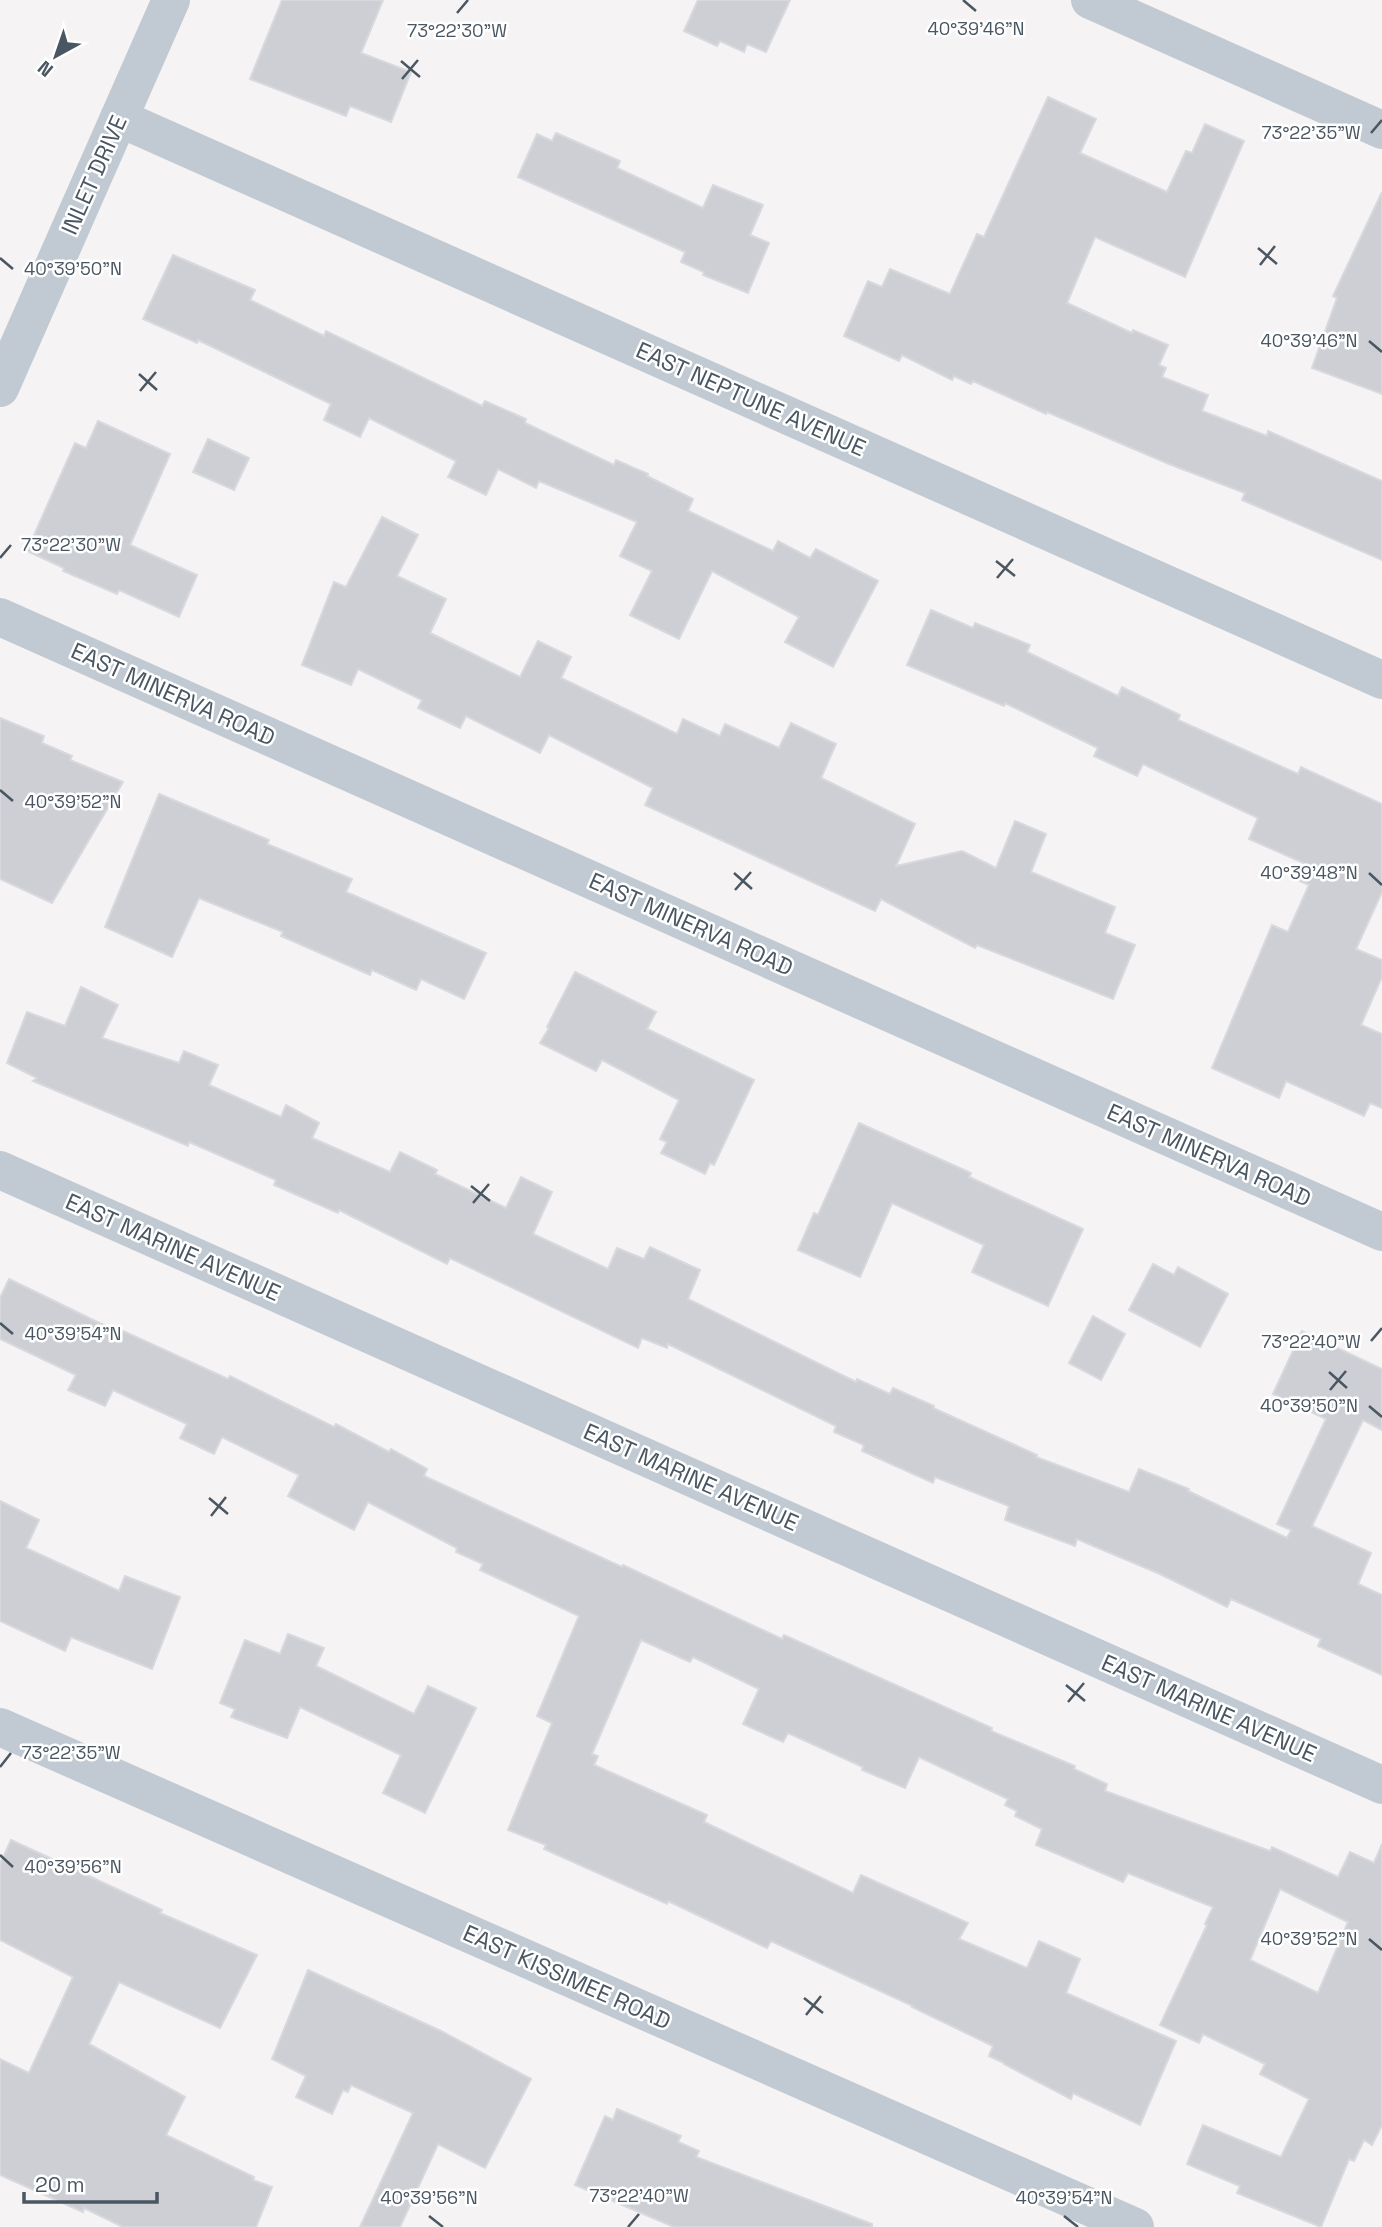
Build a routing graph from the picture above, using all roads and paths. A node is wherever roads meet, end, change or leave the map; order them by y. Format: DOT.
graph roads {
  1 [pos="171,0"];
  2 [pos="1090,0"];
  3 [pos="120,118"];
  4 [pos="1382,130"];
  5 [pos="0,388"];
  6 [pos="0,617"];
  7 [pos="1382,680"];
  8 [pos="0,1170"];
  9 [pos="1382,1232"];
  10 [pos="0,1727"];
  11 [pos="1382,1785"];
  12 [pos="1135,2227"];
  1 -- 3 [label="street, INLET DRIVE"];
  2 -- 4 [label="street"];
  3 -- 5 [label="street, INLET DRIVE"];
  3 -- 7 [label="street, EAST NEPTUNE AVENUE"];
  6 -- 9 [label="street, EAST MINERVA ROAD"];
  8 -- 11 [label="street, EAST MARINE AVENUE"];
  10 -- 12 [label="street, EAST KISSIMEE ROAD"];
}
